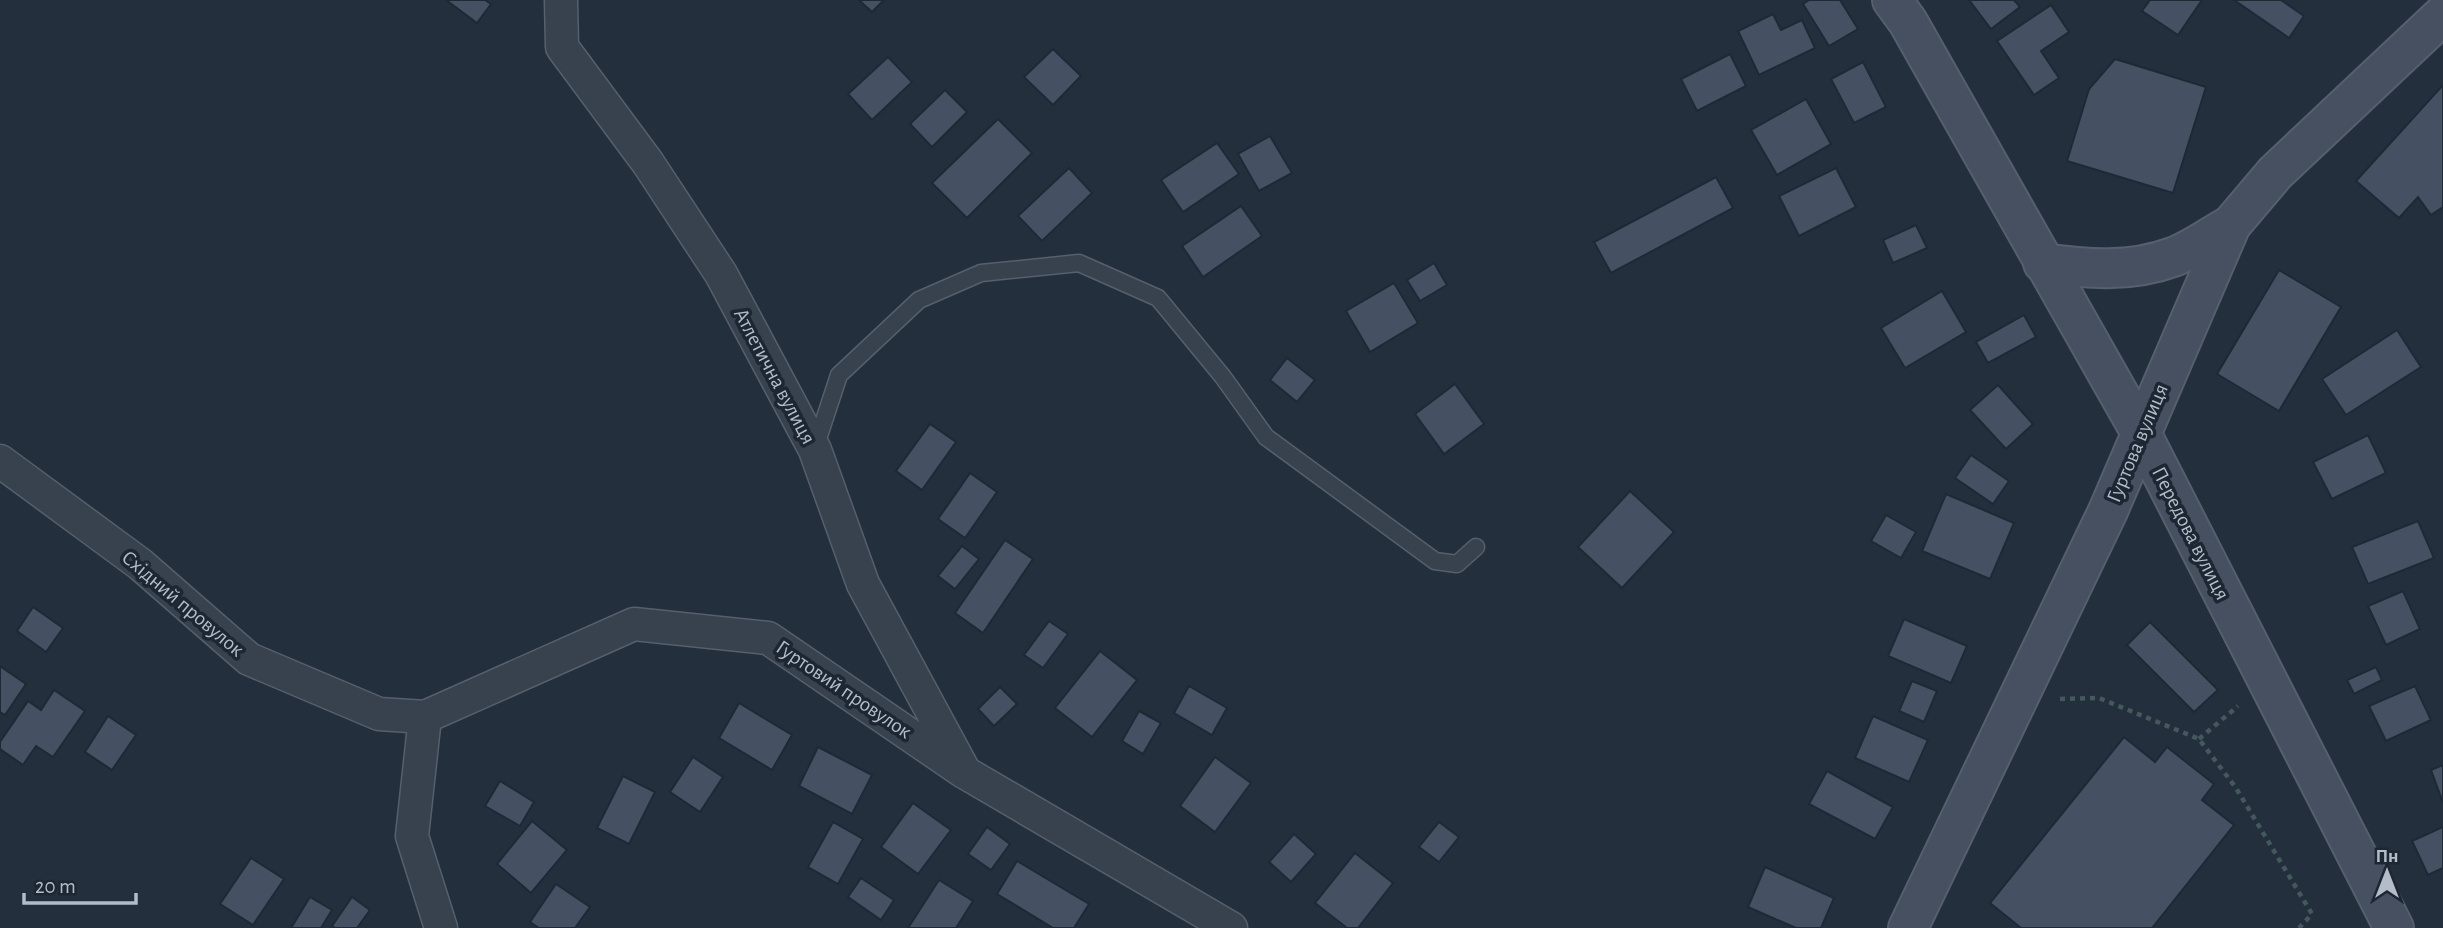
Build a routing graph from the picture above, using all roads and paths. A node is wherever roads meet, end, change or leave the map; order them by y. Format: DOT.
graph roads {
  1 [pos="561,0"];
  2 [pos="1892,0"];
  3 [pos="2443,15"];
  4 [pos="2231,225"];
  5 [pos="2043,263"];
  6 [pos="2141,433"];
  7 [pos="815,450"];
  8 [pos="0,461"];
  9 [pos="1476,548"];
  10 [pos="2267,682"];
  11 [pos="2018,700"];
  12 [pos="425,717"];
  13 [pos="2199,739"];
  14 [pos="964,772"];
  15 [pos="441,928"];
  16 [pos="1231,928"];
  17 [pos="1908,928"];
  18 [pos="2299,928"];
  19 [pos="2393,928"];
  1 -- 7 [label="street, Атлетична вулиця"];
  2 -- 5 [label="street, Передова вулиця"];
  3 -- 4 [label="street, Гуртова вулиця"];
  4 -- 5 [label="street"];
  4 -- 6 [label="street, Гуртова вулиця"];
  5 -- 6 [label="street, Передова вулиця"];
  6 -- 10 [label="street, Передова вулиця"];
  6 -- 11 [label="street, Гуртова вулиця"];
  7 -- 9 [label="lane"];
  7 -- 14 [label="street, Атлетична вулиця"];
  8 -- 12 [label="street, Східний провулок"];
  10 -- 13 [label="path"];
  10 -- 19 [label="street, Передова вулиця"];
  11 -- 13 [label="path"];
  11 -- 17 [label="street, Гуртова вулиця"];
  12 -- 14 [label="street, Гуртовий провулок"];
  12 -- 15 [label="street"];
  13 -- 18 [label="path"];
  14 -- 16 [label="street, Гуртовий провулок"];
}
